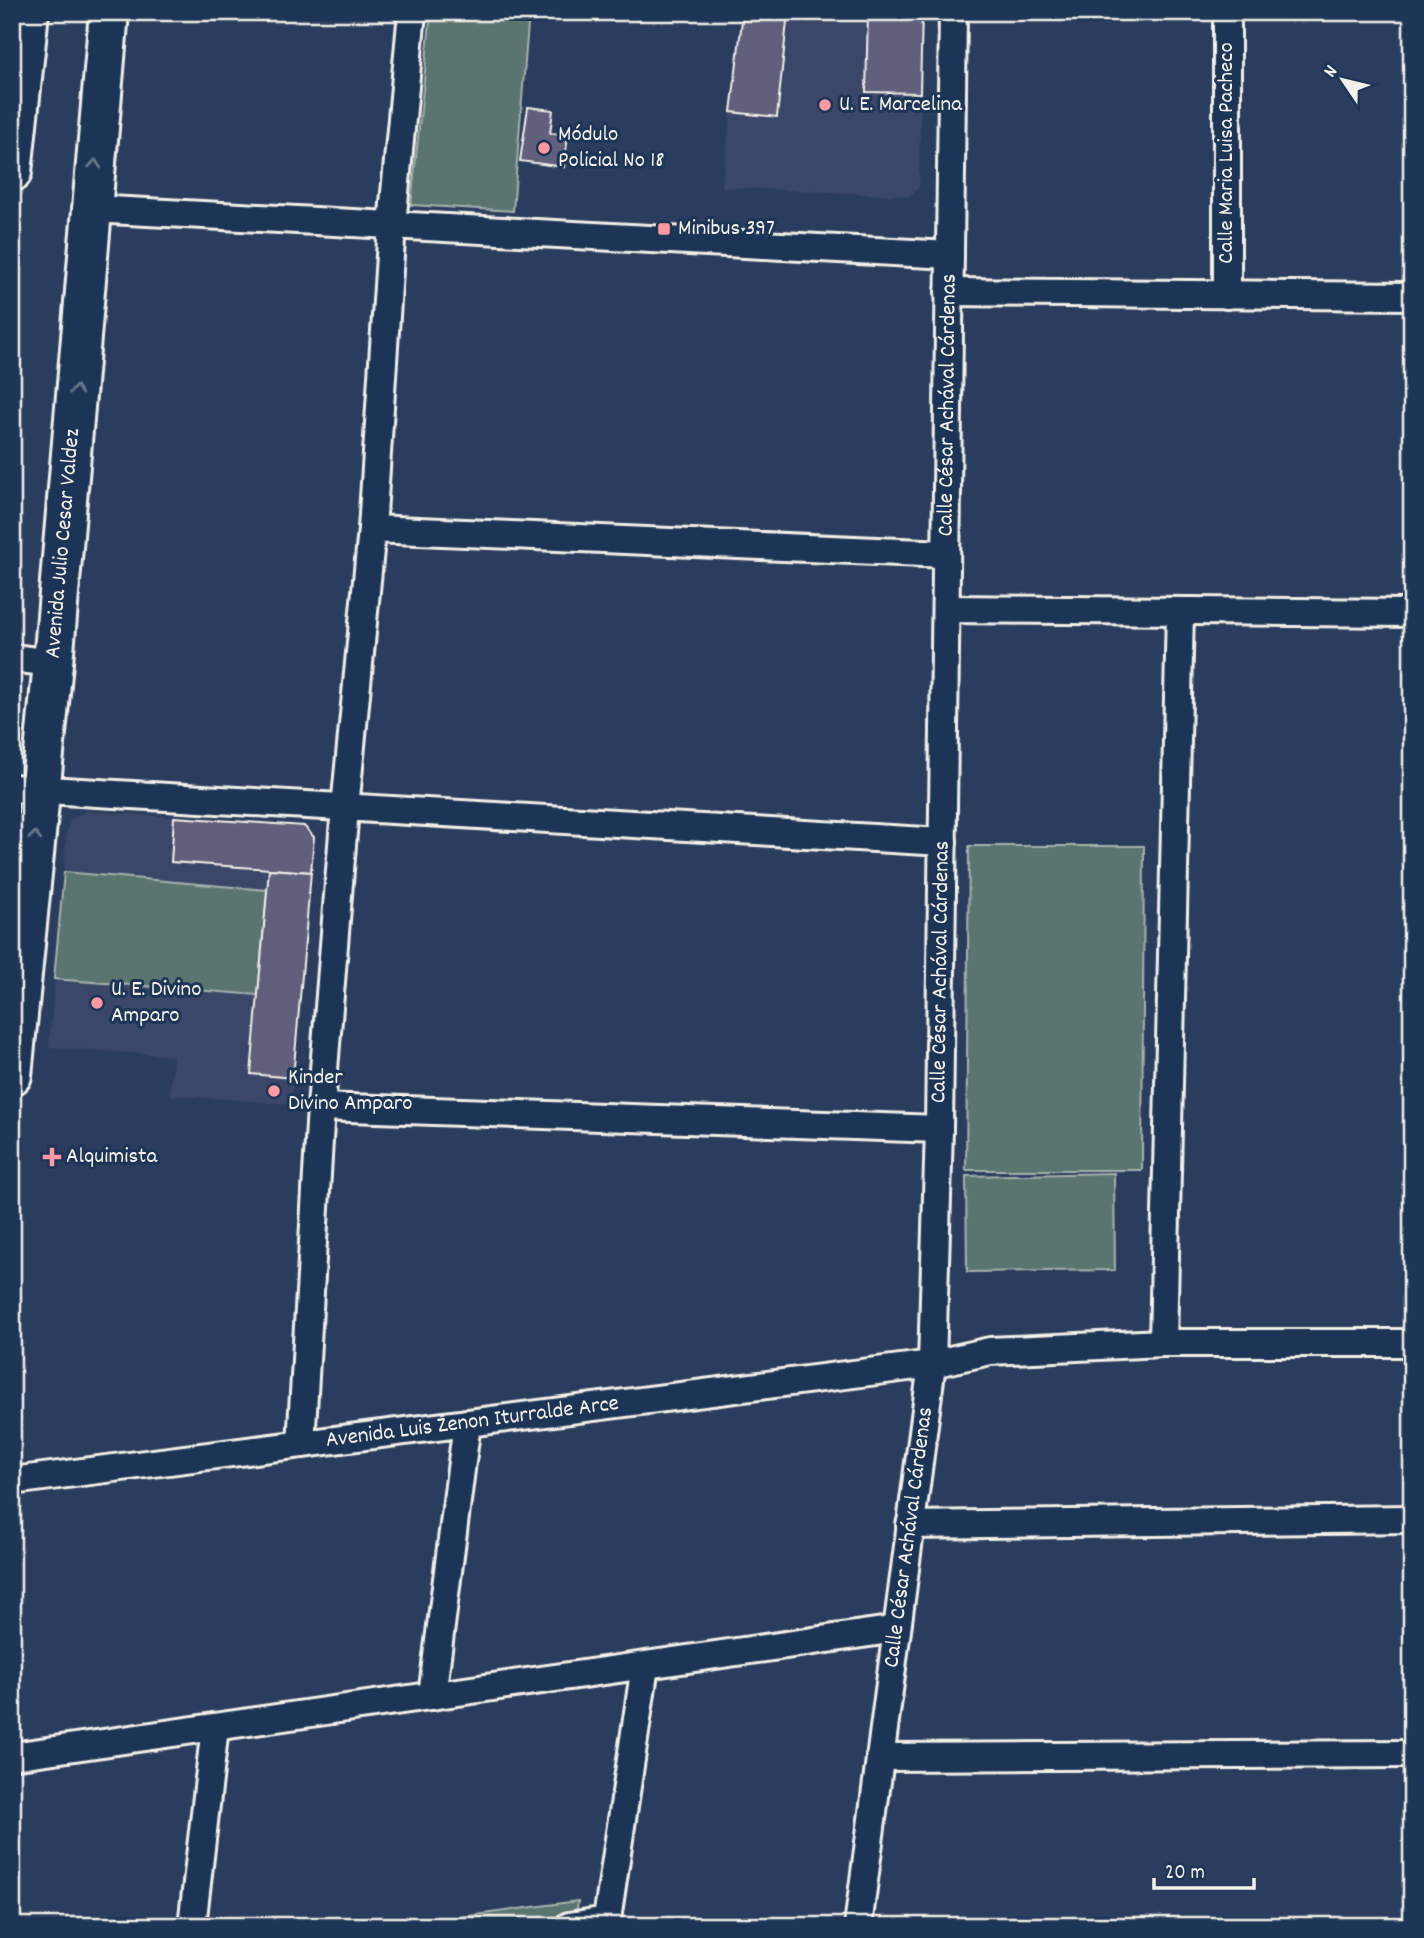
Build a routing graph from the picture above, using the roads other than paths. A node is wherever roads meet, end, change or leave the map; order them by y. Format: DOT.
graph roads {
  1 [pos="29,12"];
  2 [pos="108,12"];
  3 [pos="412,12"];
  4 [pos="953,12"];
  5 [pos="1227,12"];
  6 [pos="12,172"];
  7 [pos="91,209"];
  8 [pos="392,225"];
  9 [pos="950,255"];
  10 [pos="949,292"];
  11 [pos="1227,295"];
  12 [pos="1412,296"];
  13 [pos="372,529"];
  14 [pos="946,554"];
  15 [pos="946,609"];
  16 [pos="1180,611"];
  17 [pos="1412,613"];
  18 [pos="12,658"];
  19 [pos="53,663"];
  20 [pos="26,789"];
  21 [pos="345,808"];
  22 [pos="943,842"];
  23 [pos="12,1075"];
  24 [pos="321,1107"];
  25 [pos="939,1129"];
  26 [pos="1163,1343"];
  27 [pos="1412,1343"];
  28 [pos="932,1364"];
  29 [pos="467,1423"];
  30 [pos="301,1444"];
  31 [pos="12,1481"];
  32 [pos="1412,1519"];
  33 [pos="910,1525"];
  34 [pos="897,1629"];
  35 [pos="645,1666"];
  36 [pos="432,1696"];
  37 [pos="215,1727"];
  38 [pos="1412,1754"];
  39 [pos="12,1756"];
  40 [pos="880,1757"];
  41 [pos="606,1923"];
  42 [pos="192,1926"];
  43 [pos="569,1926"];
  44 [pos="858,1926"];
  1 -- 6 [label="main road"];
  7 -- 2 [label="main road, Avenida Julio Cesar Valdez, one-way"];
  3 -- 8 [label="street"];
  4 -- 9 [label="street, Calle César Achával Cárdenas"];
  5 -- 11 [label="street, Calle Maria Luisa Pacheco"];
  7 -- 8 [label="street"];
  19 -- 7 [label="main road, Avenida Julio Cesar Valdez, one-way"];
  8 -- 9 [label="street"];
  8 -- 13 [label="street"];
  9 -- 10 [label="street, Calle César Achával Cárdenas"];
  10 -- 11 [label="street"];
  10 -- 14 [label="street, Calle César Achával Cárdenas"];
  11 -- 12 [label="street"];
  13 -- 14 [label="street"];
  13 -- 21 [label="street"];
  14 -- 15 [label="street, Calle César Achával Cárdenas"];
  15 -- 16 [label="street"];
  15 -- 22 [label="street, Calle César Achával Cárdenas"];
  16 -- 17 [label="street"];
  16 -- 26 [label="street"];
  18 -- 19 [label="street"];
  19 -- 20 [label="main road, Avenida Julio Cesar Valdez"];
  20 -- 21 [label="street"];
  23 -- 20 [label="main road, Avenida Julio Cesar Valdez, one-way"];
  21 -- 22 [label="street"];
  21 -- 24 [label="street"];
  22 -- 25 [label="street, Calle César Achával Cárdenas"];
  24 -- 25 [label="street"];
  24 -- 30 [label="street"];
  25 -- 28 [label="street, Calle César Achával Cárdenas"];
  26 -- 27 [label="street, Avenida Luis Zenon Iturralde Arce"];
  26 -- 28 [label="street, Avenida Luis Zenon Iturralde Arce"];
  28 -- 29 [label="street, Avenida Luis Zenon Iturralde Arce"];
  28 -- 33 [label="street, Calle César Achával Cárdenas"];
  29 -- 30 [label="street, Avenida Luis Zenon Iturralde Arce"];
  29 -- 36 [label="street"];
  30 -- 31 [label="street, Avenida Luis Zenon Iturralde Arce"];
  32 -- 33 [label="street"];
  33 -- 34 [label="street, Calle César Achával Cárdenas"];
  34 -- 35 [label="street"];
  34 -- 40 [label="street, Calle César Achával Cárdenas"];
  35 -- 36 [label="street"];
  35 -- 41 [label="street"];
  36 -- 37 [label="street"];
  37 -- 39 [label="street"];
  37 -- 42 [label="street"];
  38 -- 40 [label="street"];
  40 -- 44 [label="street, Calle César Achával Cárdenas"];
  41 -- 43 [label="street"];
}
